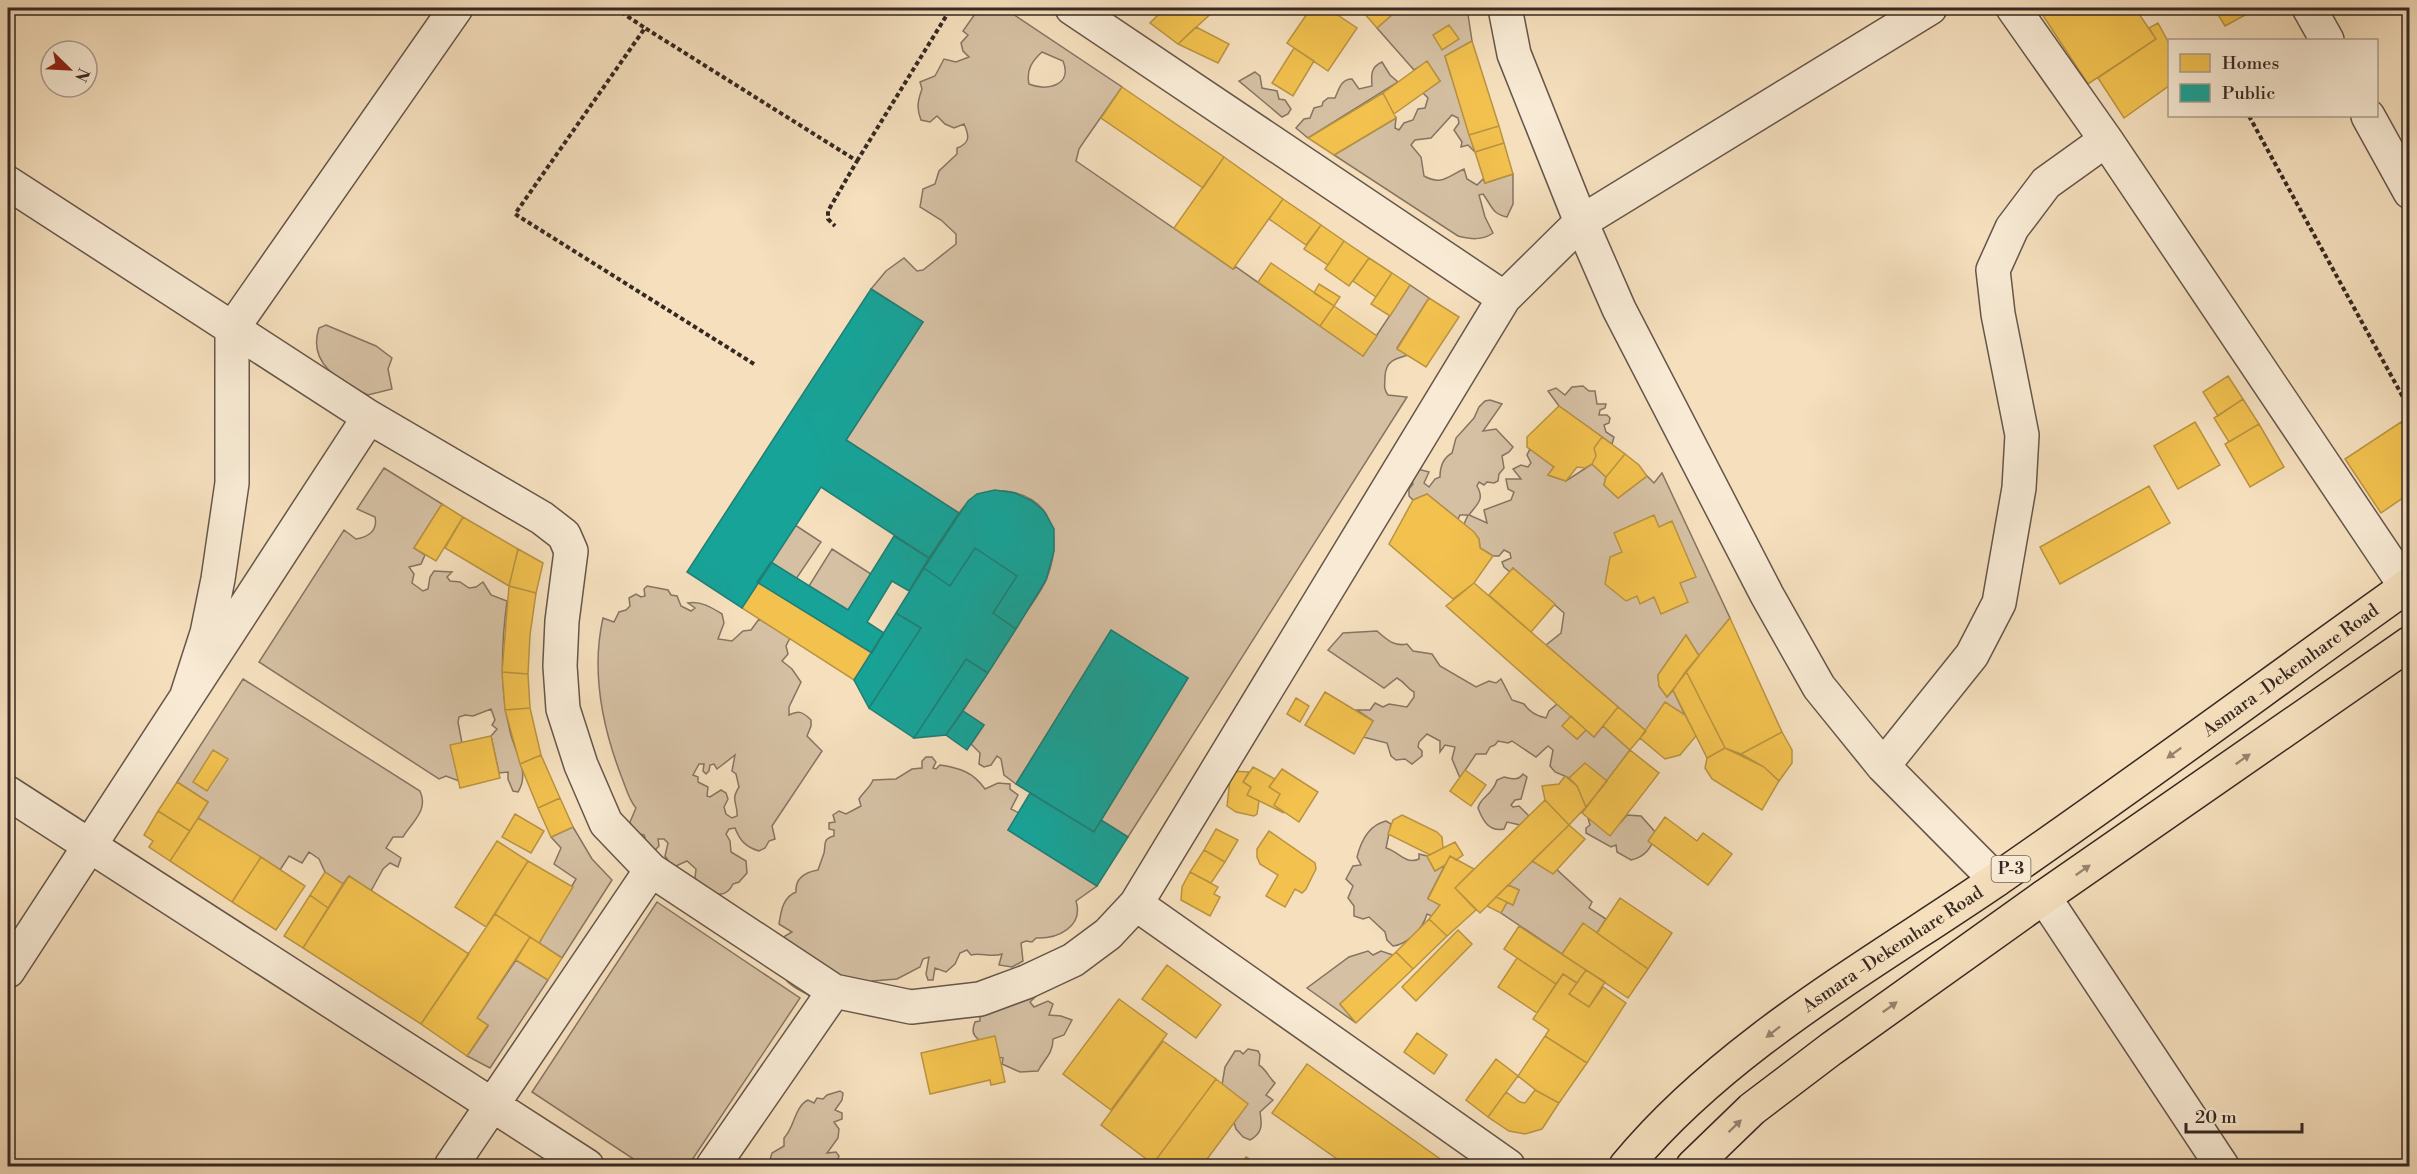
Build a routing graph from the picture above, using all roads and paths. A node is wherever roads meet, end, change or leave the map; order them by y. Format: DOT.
graph roads {
  1 [pos="456,8"];
  2 [pos="615,8"];
  3 [pos="1072,8"];
  4 [pos="1505,8"];
  5 [pos="1930,8"];
  6 [pos="2013,8"];
  7 [pos="2309,8"];
  8 [pos="948,13"];
  9 [pos="645,28"];
  10 [pos="2326,39"];
  11 [pos="2250,117"];
  12 [pos="2369,117"];
  13 [pos="2106,140"];
  14 [pos="857,161"];
  15 [pos="8,183"];
  16 [pos="2409,192"];
  17 [pos="1581,222"];
  18 [pos="835,226"];
  19 [pos="1504,298"];
  20 [pos="232,329"];
  21 [pos="754,364"];
  22 [pos="2409,410"];
  23 [pos="369,417"];
  24 [pos="2408,585"];
  25 [pos="2409,643"];
  26 [pos="187,695"];
  27 [pos="1883,766"];
  28 [pos="8,793"];
  29 [pos="89,846"];
  30 [pos="651,870"];
  31 [pos="1995,880"];
  32 [pos="2044,897"];
  33 [pos="1136,904"];
  34 [pos="8,971"];
  35 [pos="834,991"];
  36 [pos="490,1105"];
  37 [pos="451,1167"];
  38 [pos="587,1167"];
  39 [pos="713,1167"];
  40 [pos="1508,1167"];
  41 [pos="1626,1167"];
  42 [pos="1693,1167"];
  43 [pos="2222,1167"];
  1 -- 20 [label="street"];
  2 -- 9 [label="path"];
  3 -- 19 [label="street"];
  4 -- 17 [label="street"];
  5 -- 17 [label="street"];
  6 -- 13 [label="street"];
  7 -- 10 [label="street"];
  8 -- 14 [label="path"];
  9 -- 14 [label="path"];
  9 -- 21 [label="path"];
  11 -- 22 [label="path"];
  12 -- 16 [label="street"];
  13 -- 24 [label="street"];
  13 -- 27 [label="street"];
  14 -- 18 [label="path"];
  15 -- 20 [label="street"];
  17 -- 19 [label="street"];
  17 -- 27 [label="street"];
  19 -- 33 [label="street"];
  20 -- 23 [label="street"];
  20 -- 26 [label="street"];
  23 -- 26 [label="street"];
  23 -- 30 [label="street"];
  24 -- 31 [label="highway, Asmara -Dekemhare Road / P-3, one-way"];
  32 -- 25 [label="highway, P-3, one-way"];
  26 -- 29 [label="street"];
  27 -- 31 [label="street"];
  28 -- 29 [label="street"];
  29 -- 34 [label="street"];
  29 -- 36 [label="street"];
  30 -- 35 [label="street"];
  30 -- 36 [label="street"];
  31 -- 41 [label="highway, Asmara -Dekemhare Road / P-3, one-way"];
  42 -- 32 [label="highway, P-3, one-way"];
  32 -- 43 [label="street"];
  33 -- 35 [label="street"];
  33 -- 40 [label="street"];
  35 -- 39 [label="street"];
  36 -- 37 [label="street"];
  36 -- 38 [label="street"];
}
